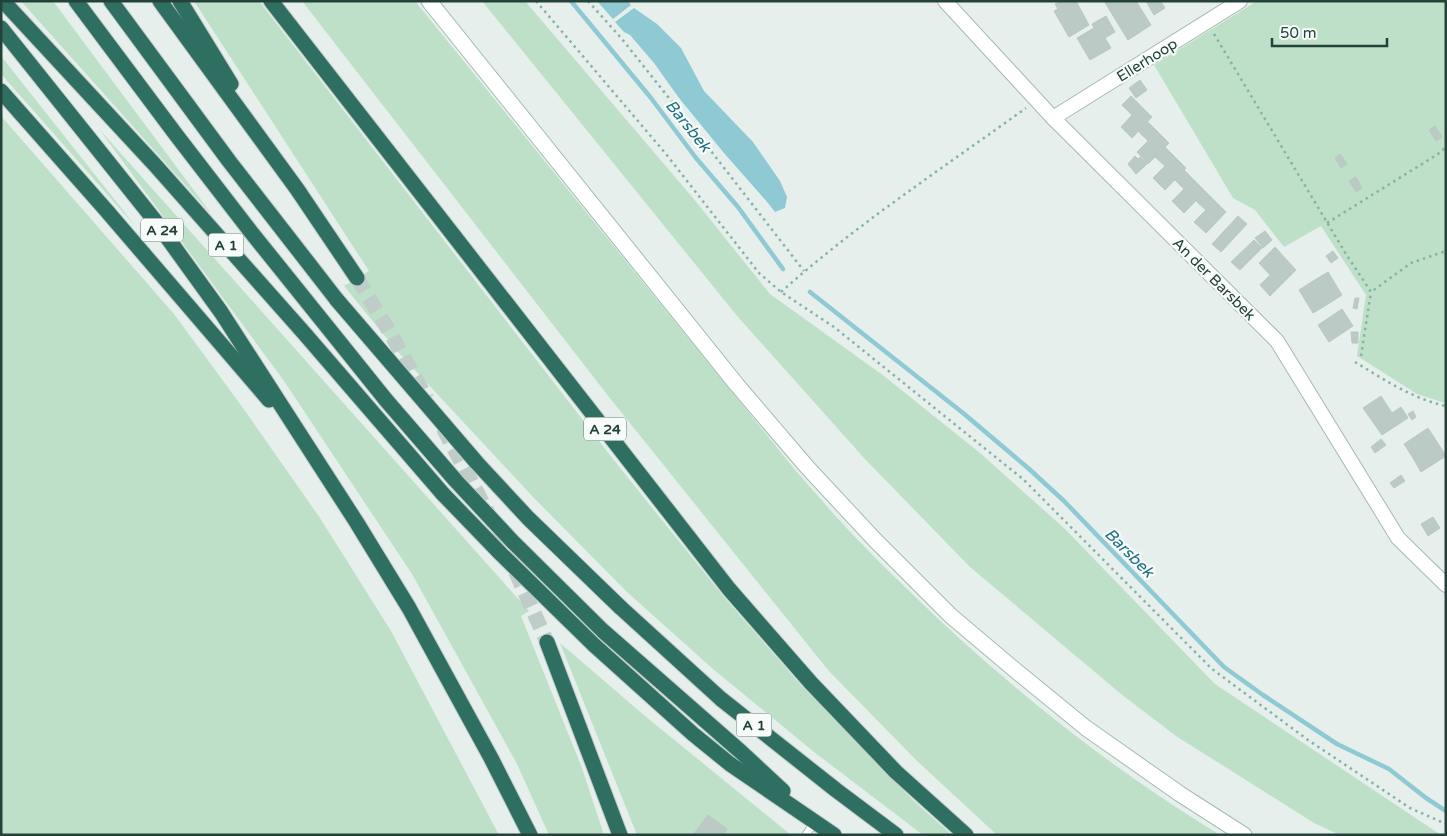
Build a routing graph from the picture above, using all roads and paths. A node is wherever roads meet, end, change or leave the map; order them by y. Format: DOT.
graph roads {
  1 [pos="3,1"];
  2 [pos="76,1"];
  3 [pos="111,1"];
  4 [pos="160,1"];
  5 [pos="180,1"];
  6 [pos="271,1"];
  7 [pos="428,1"];
  8 [pos="536,1"];
  9 [pos="588,1"];
  10 [pos="945,1"];
  11 [pos="1240,1"];
  12 [pos="1207,22"];
  13 [pos="1,28"];
  14 [pos="1,91"];
  15 [pos="1036,101"];
  16 [pos="1053,118"];
  17 [pos="1446,147"];
  18 [pos="297,189"];
  19 [pos="1327,223"];
  20 [pos="1446,251"];
  21 [pos="804,271"];
  22 [pos="357,278"];
  23 [pos="781,292"];
  24 [pos="1370,292"];
  25 [pos="1361,356"];
  26 [pos="1355,362"];
  27 [pos="1446,406"];
  28 [pos="306,444"];
  29 [pos="1446,585"];
  30 [pos="547,642"];
  31 [pos="815,821"];
  32 [pos="1446,824"];
  33 [pos="530,835"];
  34 [pos="620,835"];
  35 [pos="806,835"];
  36 [pos="834,835"];
  37 [pos="896,835"];
  38 [pos="966,835"];
  39 [pos="1244,835"];
  1 -- 31 [label="highway, A 1, bridge"];
  2 -- 31 [label="highway, A 1, bridge"];
  3 -- 37 [label="highway, A 1, bridge"];
  4 -- 18 [label="highway"];
  5 -- 18 [label="highway"];
  6 -- 38 [label="highway, A 24"];
  7 -- 39 [label="main road"];
  8 -- 23 [label="path"];
  9 -- 21 [label="path"];
  10 -- 15 [label="street, An der Barsbek"];
  11 -- 12 [label="street, Ellerhoop"];
  12 -- 16 [label="street, Ellerhoop"];
  12 -- 19 [label="path"];
  13 -- 28 [label="highway, A 24"];
  14 -- 28 [label="highway, A 24"];
  15 -- 16 [label="street, An der Barsbek"];
  15 -- 21 [label="path"];
  16 -- 29 [label="street, An der Barsbek"];
  17 -- 19 [label="path"];
  18 -- 22 [label="highway"];
  19 -- 24 [label="path"];
  20 -- 24 [label="path"];
  21 -- 23 [label="path"];
  23 -- 32 [label="path"];
  24 -- 25 [label="path"];
  26 -- 27 [label="path"];
  28 -- 33 [label="highway, A 24"];
  30 -- 34 [label="highway"];
  31 -- 35 [label="lane"];
  31 -- 36 [label="highway, A 1"];
}
